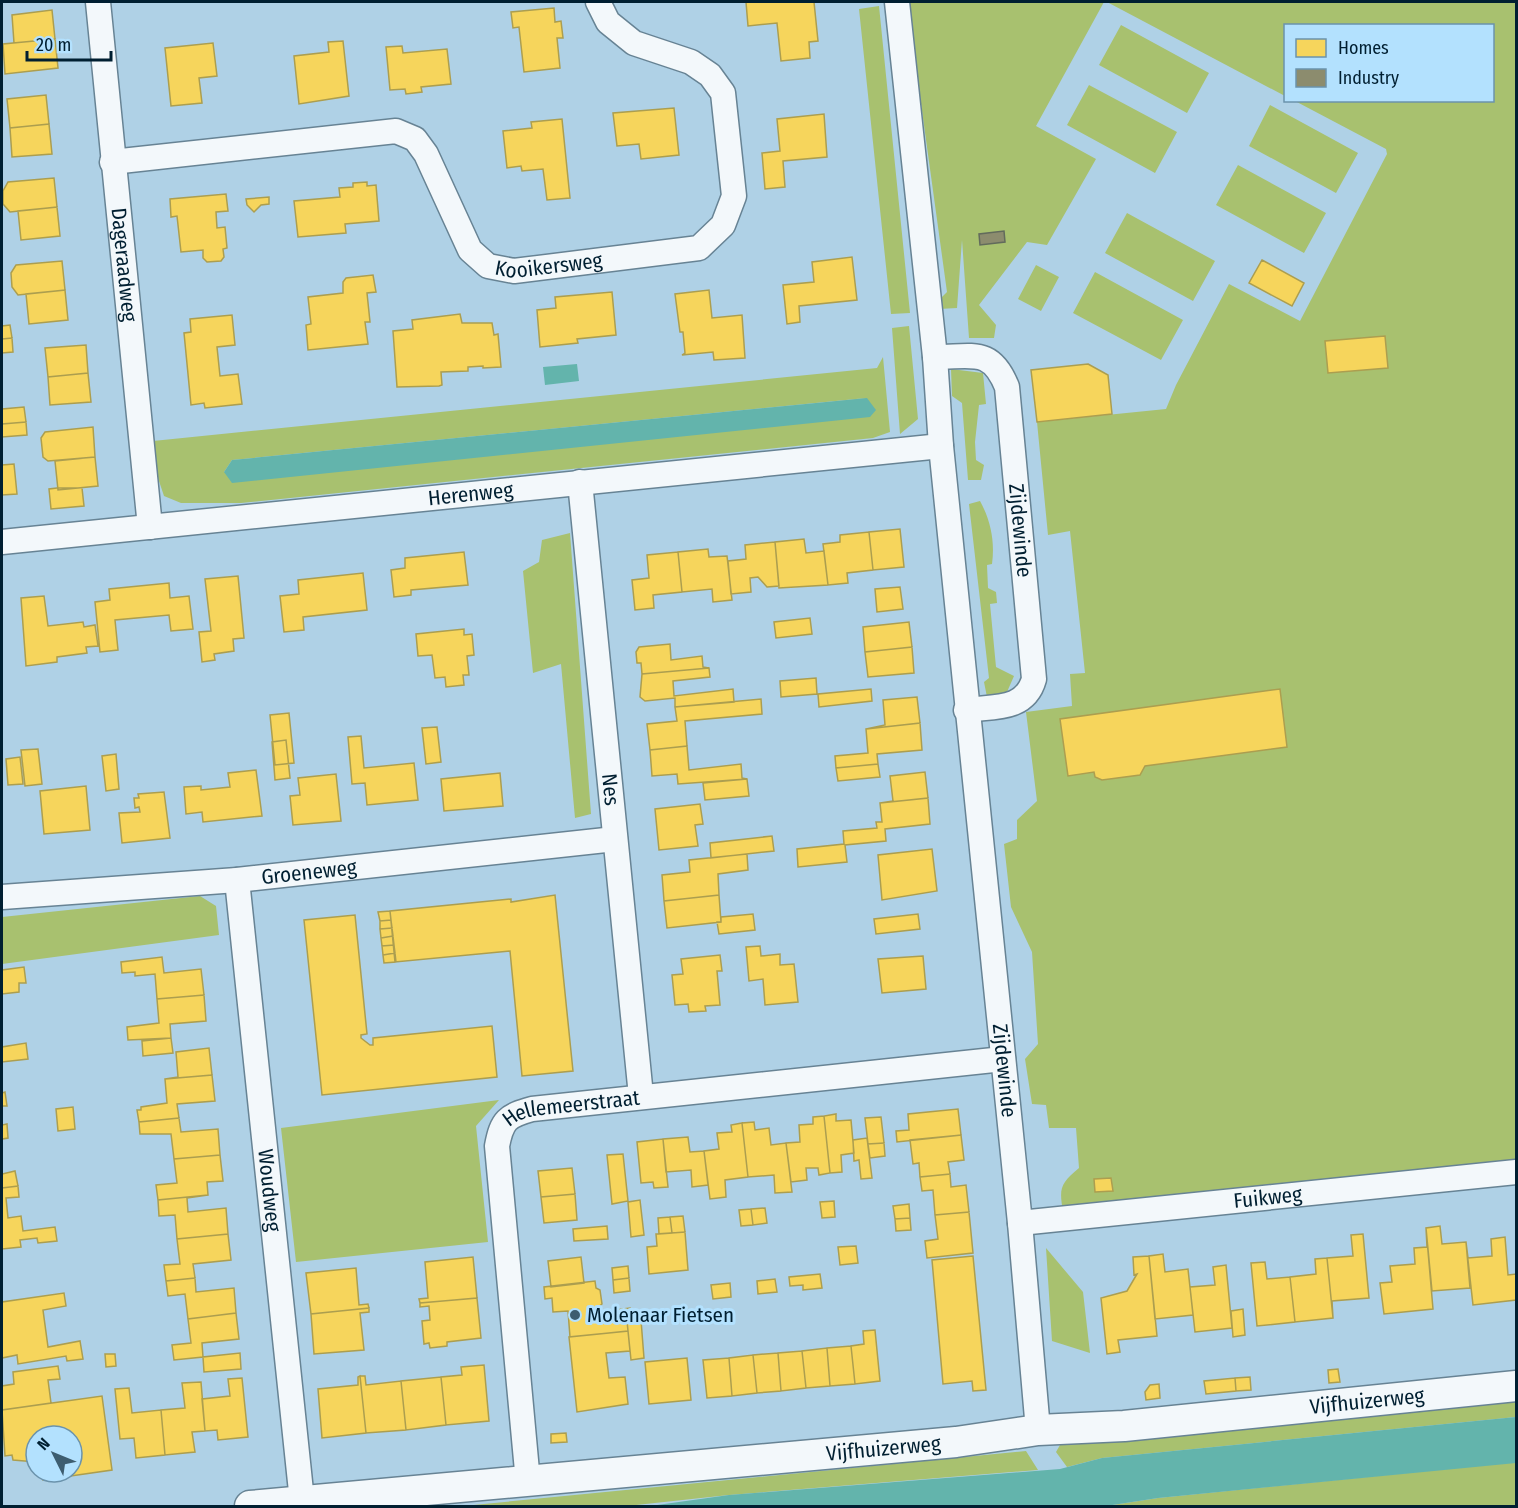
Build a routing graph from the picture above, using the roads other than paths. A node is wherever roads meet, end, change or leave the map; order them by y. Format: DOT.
graph roads {
  1 [pos="98,2"];
  2 [pos="598,2"];
  3 [pos="897,2"];
  4 [pos="112,162"];
  5 [pos="935,357"];
  6 [pos="940,446"];
  7 [pos="580,482"];
  8 [pos="150,527"];
  9 [pos="2,542"];
  10 [pos="966,710"];
  11 [pos="615,838"];
  12 [pos="237,880"];
  13 [pos="2,897"];
  14 [pos="1003,1059"];
  15 [pos="641,1096"];
  16 [pos="1516,1172"];
  17 [pos="1020,1223"];
  18 [pos="1516,1386"];
  19 [pos="1038,1430"];
  20 [pos="528,1482"];
  21 [pos="302,1501"];
  22 [pos="250,1506"];
  1 -- 4 [label="street, Dageraadweg"];
  2 -- 4 [label="street, Kooikersweg"];
  3 -- 5 [label="street, Zijdewinde"];
  4 -- 8 [label="street, Dageraadweg"];
  5 -- 6 [label="street, Zijdewinde"];
  5 -- 10 [label="street, Zijdewinde"];
  6 -- 7 [label="street, Herenweg"];
  6 -- 10 [label="street, Zijdewinde"];
  7 -- 8 [label="street, Herenweg"];
  7 -- 11 [label="street, Nes"];
  8 -- 9 [label="street, Herenweg"];
  10 -- 14 [label="street, Zijdewinde"];
  11 -- 12 [label="street, Groeneweg"];
  11 -- 15 [label="street, Nes"];
  12 -- 13 [label="street, Groeneweg"];
  12 -- 21 [label="street, Woudweg"];
  14 -- 15 [label="street, Hellemeerstraat"];
  14 -- 17 [label="street, Zijdewinde"];
  15 -- 20 [label="street, Hellemeerstraat"];
  16 -- 17 [label="street, Fuikweg"];
  17 -- 19 [label="street, Zijdewinde"];
  18 -- 19 [label="street, Vijfhuizerweg"];
  19 -- 20 [label="street, Vijfhuizerweg"];
  20 -- 21 [label="street, Vijfhuizerweg"];
  21 -- 22 [label="street, Vijfhuizerweg"];
}
